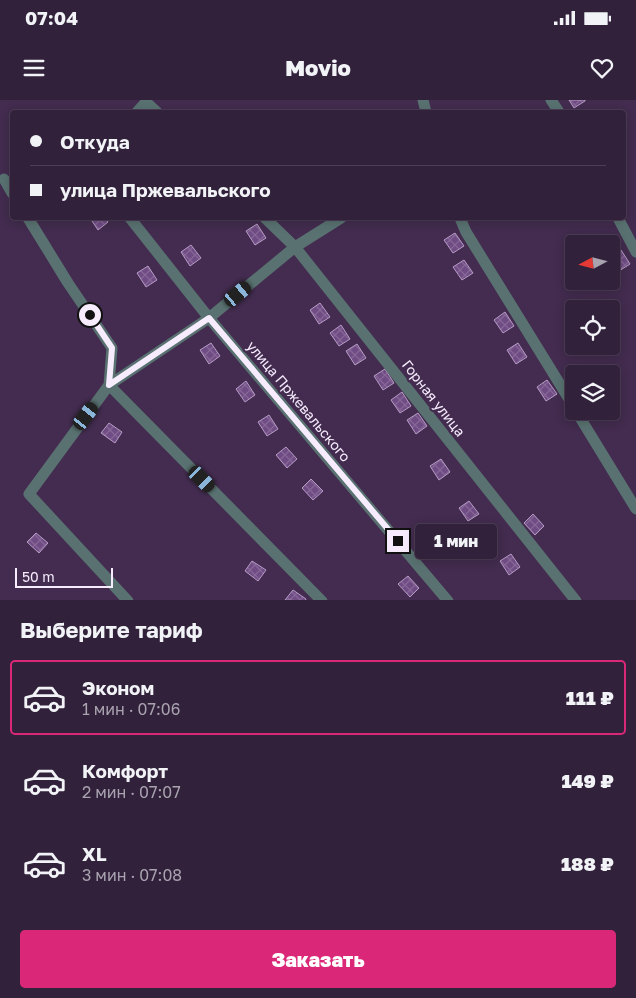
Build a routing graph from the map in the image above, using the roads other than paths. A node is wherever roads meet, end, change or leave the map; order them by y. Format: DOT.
graph roads {
  1 [pos="140,110"];
  2 [pos="155,110"];
  3 [pos="29,220"];
  4 [pos="132,220"];
  5 [pos="267,220"];
  6 [pos="338,220"];
  7 [pos="461,220"];
  8 [pos="619,220"];
  9 [pos="295,247"];
  10 [pos="636,252"];
  11 [pos="209,318"];
  12 [pos="109,385"];
  13 [pos="565,393"];
  14 [pos="582,420"];
  15 [pos="636,508"];
  16 [pos="128,600"];
  17 [pos="322,600"];
  18 [pos="448,600"];
  19 [pos="576,600"];
  1 -- 2 [label="street"];
  3 -- 12 [label="street"];
  4 -- 11 [label="street, улица Пржевальского"];
  5 -- 9 [label="street, Горная улица"];
  6 -- 9 [label="street"];
  7 -- 13 [label="street"];
  8 -- 10 [label="street"];
  9 -- 11 [label="street"];
  9 -- 19 [label="street, Горная улица"];
  11 -- 12 [label="street"];
  11 -- 18 [label="street, улица Пржевальского"];
  12 -- 16 [label="street"];
  12 -- 17 [label="street"];
  14 -- 15 [label="street"];
}
